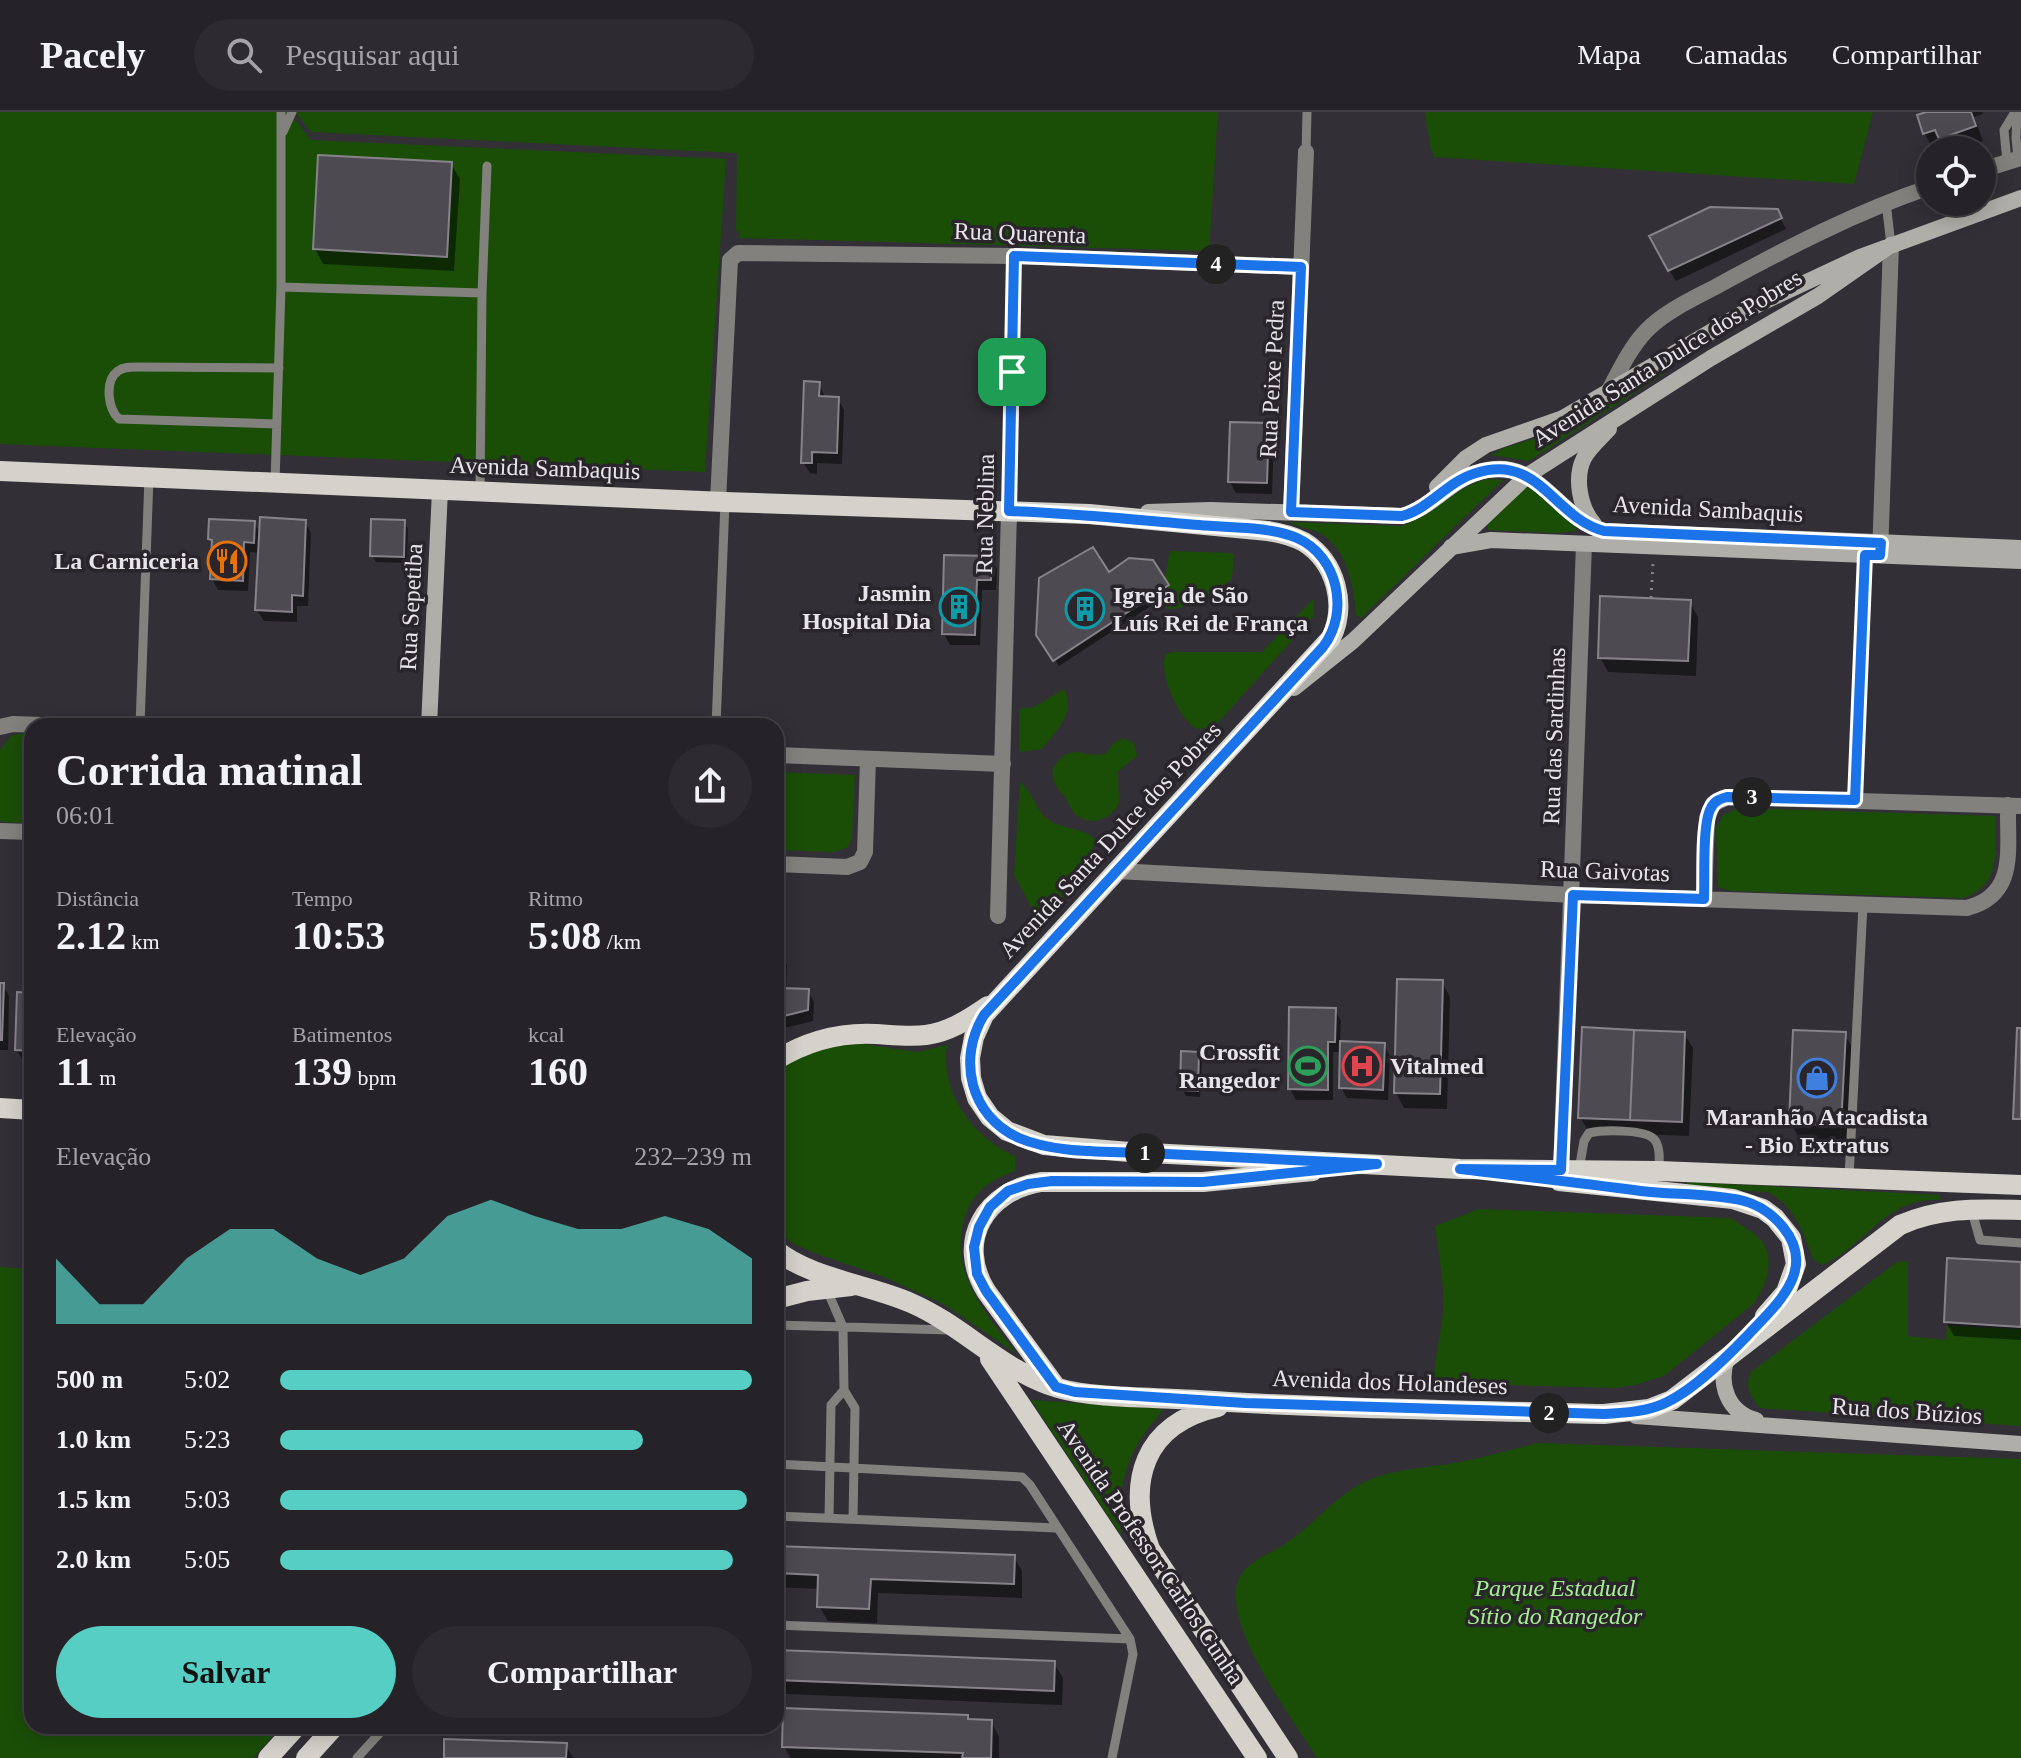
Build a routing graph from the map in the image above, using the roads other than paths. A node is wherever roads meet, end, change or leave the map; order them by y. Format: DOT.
graph roads {
  1 [pos="281,112"];
  2 [pos="292,112"];
  3 [pos="1307,112"];
  4 [pos="2016,112"];
  5 [pos="282,135"];
  6 [pos="1306,152"];
  7 [pos="2015,159"];
  8 [pos="1996,165"];
  9 [pos="487,166"];
  10 [pos="1916,192"];
  11 [pos="2021,198"];
  12 [pos="1886,202"];
  13 [pos="1891,245"];
  14 [pos="1014,256"];
  15 [pos="1301,267"];
  16 [pos="281,287"];
  17 [pos="482,293"];
  18 [pos="279,368"];
  19 [pos="1607,394"];
  20 [pos="1628,409"];
  21 [pos="277,424"];
  22 [pos="0,471"];
  23 [pos="1528,475"];
  24 [pos="149,477"];
  25 [pos="275,483"];
  26 [pos="440,490"];
  27 [pos="480,491"];
  28 [pos="722,502"];
  29 [pos="1417,509"];
  30 [pos="1009,511"];
  31 [pos="1291,512"];
  32 [pos="1089,514"];
  33 [pos="1610,532"];
  34 [pos="1584,544"];
  35 [pos="1450,548"];
  36 [pos="2021,548"];
  37 [pos="1875,551"];
  38 [pos="2021,561"];
  39 [pos="1336,624"];
  40 [pos="1263,714"];
  41 [pos="140,718"];
  42 [pos="429,718"];
  43 [pos="716,718"];
  44 [pos="24,724"];
  45 [pos="0,727"];
  46 [pos="784,755"];
  47 [pos="868,759"];
  48 [pos="1003,764"];
  49 [pos="1855,800"];
  50 [pos="2015,806"];
  51 [pos="0,831"];
  52 [pos="24,832"];
  53 [pos="784,864"];
  54 [pos="1117,871"];
  55 [pos="1573,895"];
  56 [pos="1704,899"];
  57 [pos="1863,905"];
  58 [pos="998,916"];
  59 [pos="995,1002"];
  60 [pos="784,1055"];
  61 [pos="0,1108"];
  62 [pos="24,1110"];
  63 [pos="1377,1164"];
  64 [pos="1460,1169"];
  65 [pos="1570,1170"];
  66 [pos="1659,1171"];
  67 [pos="1849,1178"];
  68 [pos="2021,1185"];
  69 [pos="1971,1208"];
  70 [pos="2021,1210"];
  71 [pos="2021,1243"];
  72 [pos="784,1256"];
  73 [pos="820,1279"];
  74 [pos="784,1295"];
  75 [pos="784,1325"];
  76 [pos="843,1327"];
  77 [pos="965,1334"];
  78 [pos="1727,1358"];
  79 [pos="1056,1387"];
  80 [pos="844,1390"];
  81 [pos="1245,1403"];
  82 [pos="1604,1414"];
  83 [pos="1789,1426"];
  84 [pos="2021,1444"];
  85 [pos="784,1464"];
  86 [pos="830,1467"];
  87 [pos="854,1468"];
  88 [pos="784,1516"];
  89 [pos="829,1518"];
  90 [pos="853,1519"];
  91 [pos="1056,1528"];
  92 [pos="784,1625"];
  93 [pos="1130,1639"];
  94 [pos="290,1734"];
  95 [pos="328,1734"];
  96 [pos="379,1734"];
  97 [pos="268,1758"];
  98 [pos="306,1758"];
  99 [pos="357,1758"];
  100 [pos="1112,1758"];
  101 [pos="1257,1758"];
  102 [pos="1288,1758"];
  1 -- 5 [label="lane"];
  2 -- 5 [label="lane"];
  3 -- 6 [label="lane"];
  4 -- 7 [label="lane"];
  5 -- 16 [label="lane"];
  6 -- 15 [label="street, Rua Peixe Pedra"];
  7 -- 8 [label="street"];
  9 -- 17 [label="lane"];
  10 -- 12 [label="street"];
  11 -- 13 [label="main road, Avenida Santa Dulce dos Pobres"];
  12 -- 13 [label="lane"];
  12 -- 19 [label="street"];
  13 -- 19 [label="main road, Avenida Santa Dulce dos Pobres"];
  13 -- 20 [label="main road, Avenida Santa Dulce dos Pobres"];
  13 -- 37 [label="street"];
  14 -- 15 [label="street, Rua Quarenta"];
  14 -- 28 [label="street, Rua Quarenta"];
  14 -- 30 [label="lane, Rua Neblina"];
  15 -- 31 [label="street, Rua Peixe Pedra"];
  16 -- 17 [label="lane"];
  16 -- 18 [label="lane"];
  17 -- 27 [label="lane"];
  18 -- 21 [label="lane"];
  18 -- 21 [label="lane"];
  19 -- 29 [label="main road, Avenida Santa Dulce dos Pobres"];
  20 -- 23 [label="main road, Avenida Santa Dulce dos Pobres"];
  20 -- 33 [label="main road"];
  21 -- 25 [label="lane"];
  22 -- 24 [label="main road, Avenida Sambaquis"];
  23 -- 29 [label="main road, Avenida Sambaquis"];
  23 -- 33 [label="main road, Avenida Sambaquis"];
  23 -- 35 [label="main road, Avenida Santa Dulce dos Pobres"];
  24 -- 25 [label="main road, Avenida Sambaquis"];
  24 -- 41 [label="lane"];
  25 -- 26 [label="main road, Avenida Sambaquis"];
  26 -- 27 [label="main road, Avenida Sambaquis"];
  26 -- 42 [label="main road, Rua Sepetiba"];
  27 -- 28 [label="main road, Avenida Sambaquis"];
  28 -- 30 [label="main road, Avenida Sambaquis"];
  28 -- 43 [label="lane"];
  29 -- 31 [label="main road, Avenida Sambaquis"];
  30 -- 32 [label="main road, Avenida Sambaquis"];
  30 -- 48 [label="street, Rua Neblina"];
  31 -- 32 [label="main road, Avenida Sambaquis"];
  32 -- 39 [label="main road, Avenida Sambaquis"];
  33 -- 37 [label="main road, Avenida Sambaquis"];
  34 -- 35 [label="main road, Avenida Sambaquis"];
  34 -- 37 [label="main road, Avenida Sambaquis"];
  34 -- 55 [label="street, Rua das Sardinhas"];
  35 -- 40 [label="main road, Avenida Santa Dulce dos Pobres"];
  36 -- 37 [label="main road, Avenida Sambaquis"];
  37 -- 38 [label="main road, Avenida Sambaquis"];
  37 -- 49 [label="lane"];
  39 -- 40 [label="main road, Avenida Santa Dulce dos Pobres"];
  40 -- 54 [label="main road, Avenida Santa Dulce dos Pobres"];
  44 -- 45 [label="street"];
  46 -- 47 [label="street"];
  47 -- 48 [label="street"];
  47 -- 53 [label="street"];
  48 -- 58 [label="street, Rua Neblina"];
  49 -- 50 [label="street"];
  49 -- 56 [label="street"];
  50 -- 57 [label="street, Rua Gaivotas"];
  51 -- 52 [label="street"];
  54 -- 55 [label="street, Rua Gaivotas"];
  54 -- 59 [label="main road, Avenida Santa Dulce dos Pobres"];
  55 -- 56 [label="street, Rua Gaivotas"];
  55 -- 65 [label="street, Rua das Sardinhas"];
  56 -- 57 [label="street, Rua Gaivotas"];
  57 -- 67 [label="lane"];
  59 -- 60 [label="main road"];
  59 -- 63 [label="main road"];
  61 -- 62 [label="main road"];
  63 -- 64 [label="main road"];
  63 -- 79 [label="main road"];
  64 -- 65 [label="main road"];
  64 -- 78 [label="main road"];
  65 -- 66 [label="main road"];
  65 -- 66 [label="lane"];
  66 -- 67 [label="main road"];
  67 -- 68 [label="main road"];
  69 -- 70 [label="main road, Avenida dos Holandeses"];
  69 -- 71 [label="lane"];
  69 -- 78 [label="main road, Avenida dos Holandeses"];
  72 -- 73 [label="main road"];
  73 -- 74 [label="main road"];
  73 -- 76 [label="lane"];
  73 -- 77 [label="main road, Avenida dos Holandeses"];
  75 -- 76 [label="lane"];
  76 -- 77 [label="lane"];
  76 -- 80 [label="lane"];
  77 -- 79 [label="main road, Avenida dos Holandeses"];
  77 -- 101 [label="main road, Avenida Professor Carlos Cunha"];
  78 -- 82 [label="main road, Avenida dos Holandeses"];
  78 -- 83 [label="main road, Rua dos Búzios"];
  79 -- 81 [label="main road, Avenida dos Holandeses"];
  80 -- 86 [label="lane"];
  80 -- 87 [label="lane"];
  81 -- 82 [label="main road, Avenida dos Holandeses"];
  81 -- 102 [label="main road, Avenida Professor Carlos Cunha"];
  82 -- 83 [label="main road, Rua dos Búzios"];
  83 -- 84 [label="main road, Rua dos Búzios"];
  85 -- 86 [label="lane"];
  86 -- 87 [label="lane"];
  86 -- 89 [label="lane"];
  87 -- 90 [label="lane"];
  87 -- 91 [label="lane"];
  88 -- 89 [label="lane"];
  89 -- 90 [label="lane"];
  90 -- 91 [label="lane"];
  91 -- 93 [label="lane"];
  92 -- 93 [label="lane"];
  93 -- 100 [label="lane"];
  94 -- 97 [label="main road"];
  95 -- 98 [label="main road"];
  96 -- 99 [label="lane"];
}
